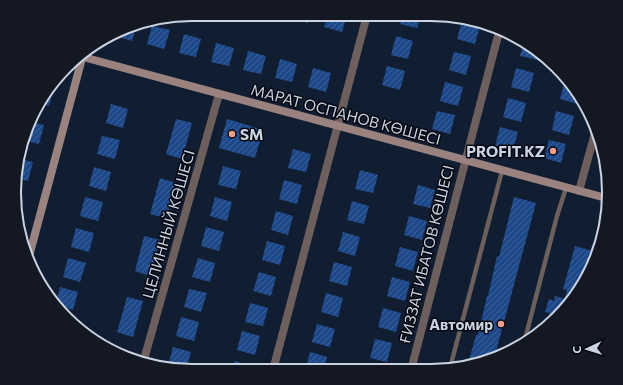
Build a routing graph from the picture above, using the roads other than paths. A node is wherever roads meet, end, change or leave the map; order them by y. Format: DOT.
graph roads {
  1 [pos="365,21"];
  2 [pos="498,35"];
  3 [pos="88,56"];
  4 [pos="79,64"];
  5 [pos="219,94"];
  6 [pos="337,126"];
  7 [pos="594,140"];
  8 [pos="465,160"];
  9 [pos="502,171"];
  10 [pos="566,188"];
  11 [pos="579,191"];
  12 [pos="602,197"];
  13 [pos="31,250"];
  14 [pos="526,335"];
  15 [pos="145,357"];
  16 [pos="451,363"];
  17 [pos="275,364"];
  18 [pos="414,364"];
  1 -- 6 [label="street"];
  2 -- 8 [label="street, ҒИЗЗАТ ИБАТОВ КӨШЕСІ"];
  3 -- 5 [label="street, МАРАТ ОСПАНОВ КӨШЕСІ"];
  4 -- 13 [label="street"];
  5 -- 6 [label="street, МАРАТ ОСПАНОВ КӨШЕСІ"];
  5 -- 15 [label="street, ЦЕЛИННЫЙ КӨШЕСІ"];
  6 -- 8 [label="street, МАРАТ ОСПАНОВ КӨШЕСІ"];
  6 -- 17 [label="street"];
  7 -- 11 [label="street"];
  8 -- 9 [label="street, МАРАТ ОСПАНОВ КӨШЕСІ"];
  8 -- 18 [label="street, ҒИЗЗАТ ИБАТОВ КӨШЕСІ"];
  9 -- 10 [label="street, МАРАТ ОСПАНОВ КӨШЕСІ"];
  9 -- 16 [label="lane"];
  10 -- 11 [label="street, МАРАТ ОСПАНОВ КӨШЕСІ"];
  10 -- 14 [label="lane"];
  11 -- 12 [label="street, МАРАТ ОСПАНОВ КӨШЕСІ"];
}
